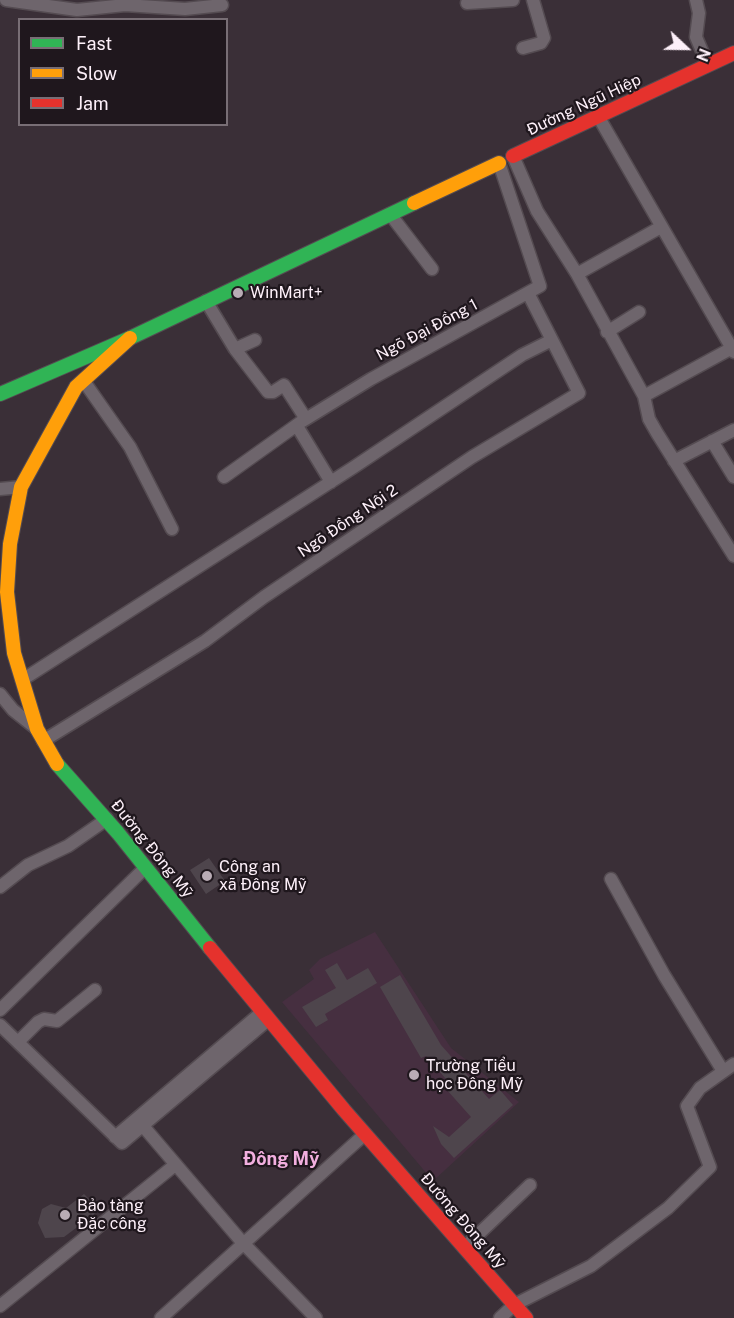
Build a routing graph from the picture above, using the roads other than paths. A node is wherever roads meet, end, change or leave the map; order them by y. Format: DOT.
graph roads {
  1 [pos="6,0"];
  2 [pos="513,0"];
  3 [pos="533,0"];
  4 [pos="696,0"];
  5 [pos="467,3"];
  6 [pos="222,5"];
  7 [pos="523,48"];
  8 [pos="734,53"];
  9 [pos="708,65"];
  10 [pos="598,116"];
  11 [pos="513,156"];
  12 [pos="499,163"];
  13 [pos="390,214"];
  14 [pos="661,226"];
  15 [pos="432,269"];
  16 [pos="577,274"];
  17 [pos="528,293"];
  18 [pos="206,301"];
  19 [pos="639,312"];
  20 [pos="607,332"];
  21 [pos="130,338"];
  22 [pos="255,340"];
  23 [pos="552,340"];
  24 [pos="235,349"];
  25 [pos="733,350"];
  26 [pos="83,380"];
  27 [pos="0,394"];
  28 [pos="644,396"];
  29 [pos="301,422"];
  30 [pos="734,430"];
  31 [pos="712,441"];
  32 [pos="674,461"];
  33 [pos="224,477"];
  34 [pos="734,477"];
  35 [pos="331,482"];
  36 [pos="21,487"];
  37 [pos="0,489"];
  38 [pos="172,529"];
  39 [pos="734,556"];
  40 [pos="22,680"];
  41 [pos="0,694"];
  42 [pos="40,735"];
  43 [pos="107,819"];
  44 [pos="146,867"];
  45 [pos="611,879"];
  46 [pos="0,887"];
  47 [pos="95,990"];
  48 [pos="0,1010"];
  49 [pos="265,1016"];
  50 [pos="0,1024"];
  51 [pos="18,1042"];
  52 [pos="729,1068"];
  53 [pos="143,1126"];
  54 [pos="365,1134"];
  55 [pos="115,1137"];
  56 [pos="176,1165"];
  57 [pos="530,1185"];
  58 [pos="242,1242"];
  59 [pos="465,1247"];
  60 [pos="514,1305"];
  61 [pos="0,1306"];
  62 [pos="161,1318"];
  63 [pos="316,1318"];
  64 [pos="500,1318"];
  65 [pos="526,1318"];
  1 -- 6 [label="street"];
  2 -- 5 [label="street"];
  3 -- 7 [label="street"];
  4 -- 9 [label="street"];
  8 -- 9 [label="street, Đường Ngũ Hiệp"];
  9 -- 10 [label="street, Đường Ngũ Hiệp"];
  10 -- 11 [label="street, Đường Ngũ Hiệp"];
  10 -- 14 [label="street"];
  11 -- 16 [label="street"];
  12 -- 13 [label="street"];
  12 -- 17 [label="street"];
  13 -- 15 [label="street"];
  13 -- 18 [label="street"];
  14 -- 16 [label="street"];
  14 -- 25 [label="street"];
  16 -- 20 [label="street"];
  17 -- 23 [label="street, Ngõ Đồng Nội 2"];
  17 -- 29 [label="street, Ngõ Đại Đồng 1"];
  18 -- 21 [label="street"];
  18 -- 24 [label="street"];
  19 -- 20 [label="street"];
  20 -- 28 [label="street"];
  21 -- 26 [label="street, Đường Đông Mỹ"];
  21 -- 27 [label="street"];
  22 -- 24 [label="street"];
  23 -- 35 [label="street"];
  23 -- 42 [label="street, Ngõ Đồng Nội 2"];
  24 -- 29 [label="street"];
  25 -- 28 [label="street"];
  26 -- 36 [label="street, Đường Đông Mỹ"];
  26 -- 38 [label="street"];
  28 -- 32 [label="street"];
  29 -- 33 [label="street, Ngõ Đại Đồng 1"];
  29 -- 35 [label="street"];
  30 -- 31 [label="street"];
  31 -- 32 [label="street"];
  31 -- 34 [label="street"];
  32 -- 39 [label="street"];
  35 -- 40 [label="street"];
  36 -- 37 [label="street"];
  36 -- 40 [label="street, Đường Đông Mỹ"];
  40 -- 42 [label="street, Đường Đông Mỹ"];
  41 -- 42 [label="street"];
  42 -- 43 [label="street, Đường Đông Mỹ"];
  43 -- 44 [label="street, Đường Đông Mỹ"];
  43 -- 46 [label="street"];
  44 -- 48 [label="street"];
  44 -- 49 [label="street, Đường Đông Mỹ"];
  45 -- 52 [label="street"];
  47 -- 51 [label="street"];
  49 -- 53 [label="street"];
  49 -- 54 [label="street, Đường Đông Mỹ"];
  49 -- 55 [label="street"];
  50 -- 51 [label="street"];
  51 -- 55 [label="street"];
  52 -- 60 [label="street"];
  53 -- 55 [label="street"];
  53 -- 56 [label="street"];
  54 -- 58 [label="street"];
  54 -- 59 [label="street, Đường Đông Mỹ"];
  56 -- 58 [label="street"];
  56 -- 61 [label="street"];
  57 -- 59 [label="street"];
  58 -- 62 [label="street"];
  58 -- 63 [label="street"];
  59 -- 60 [label="street, Đường Đông Mỹ"];
  60 -- 64 [label="street"];
  60 -- 65 [label="street, Đường Đông Mỹ"];
}
